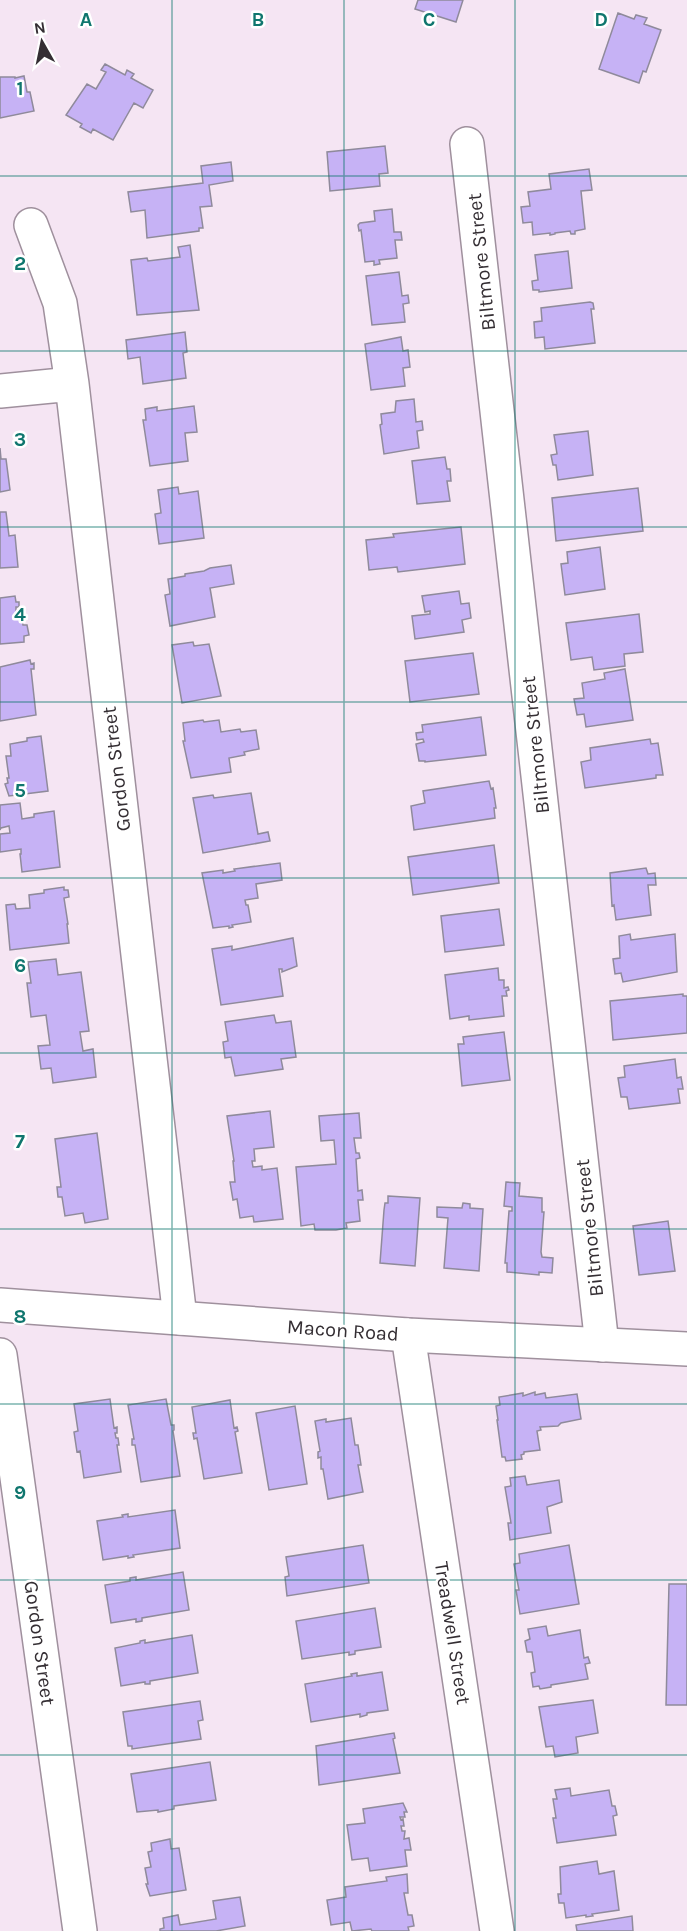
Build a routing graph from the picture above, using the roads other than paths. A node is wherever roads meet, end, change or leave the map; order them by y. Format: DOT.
graph roads {
  1 [pos="467,144"];
  2 [pos="31,225"];
  3 [pos="72,384"];
  4 [pos="0,391"];
  5 [pos="0,1305"];
  6 [pos="180,1318"];
  7 [pos="408,1335"];
  8 [pos="602,1345"];
  9 [pos="687,1349"];
  10 [pos="0,1355"];
  11 [pos="80,1931"];
  12 [pos="497,1931"];
  1 -- 8 [label="street, Biltmore Street"];
  2 -- 3 [label="street, Gordon Street"];
  3 -- 4 [label="street"];
  3 -- 6 [label="street, Gordon Street"];
  5 -- 6 [label="street, Macon Road"];
  6 -- 7 [label="street, Macon Road"];
  7 -- 8 [label="street, Macon Road"];
  7 -- 12 [label="street, Treadwell Street"];
  8 -- 9 [label="street, Macon Road"];
  10 -- 11 [label="street, Gordon Street"];
}
